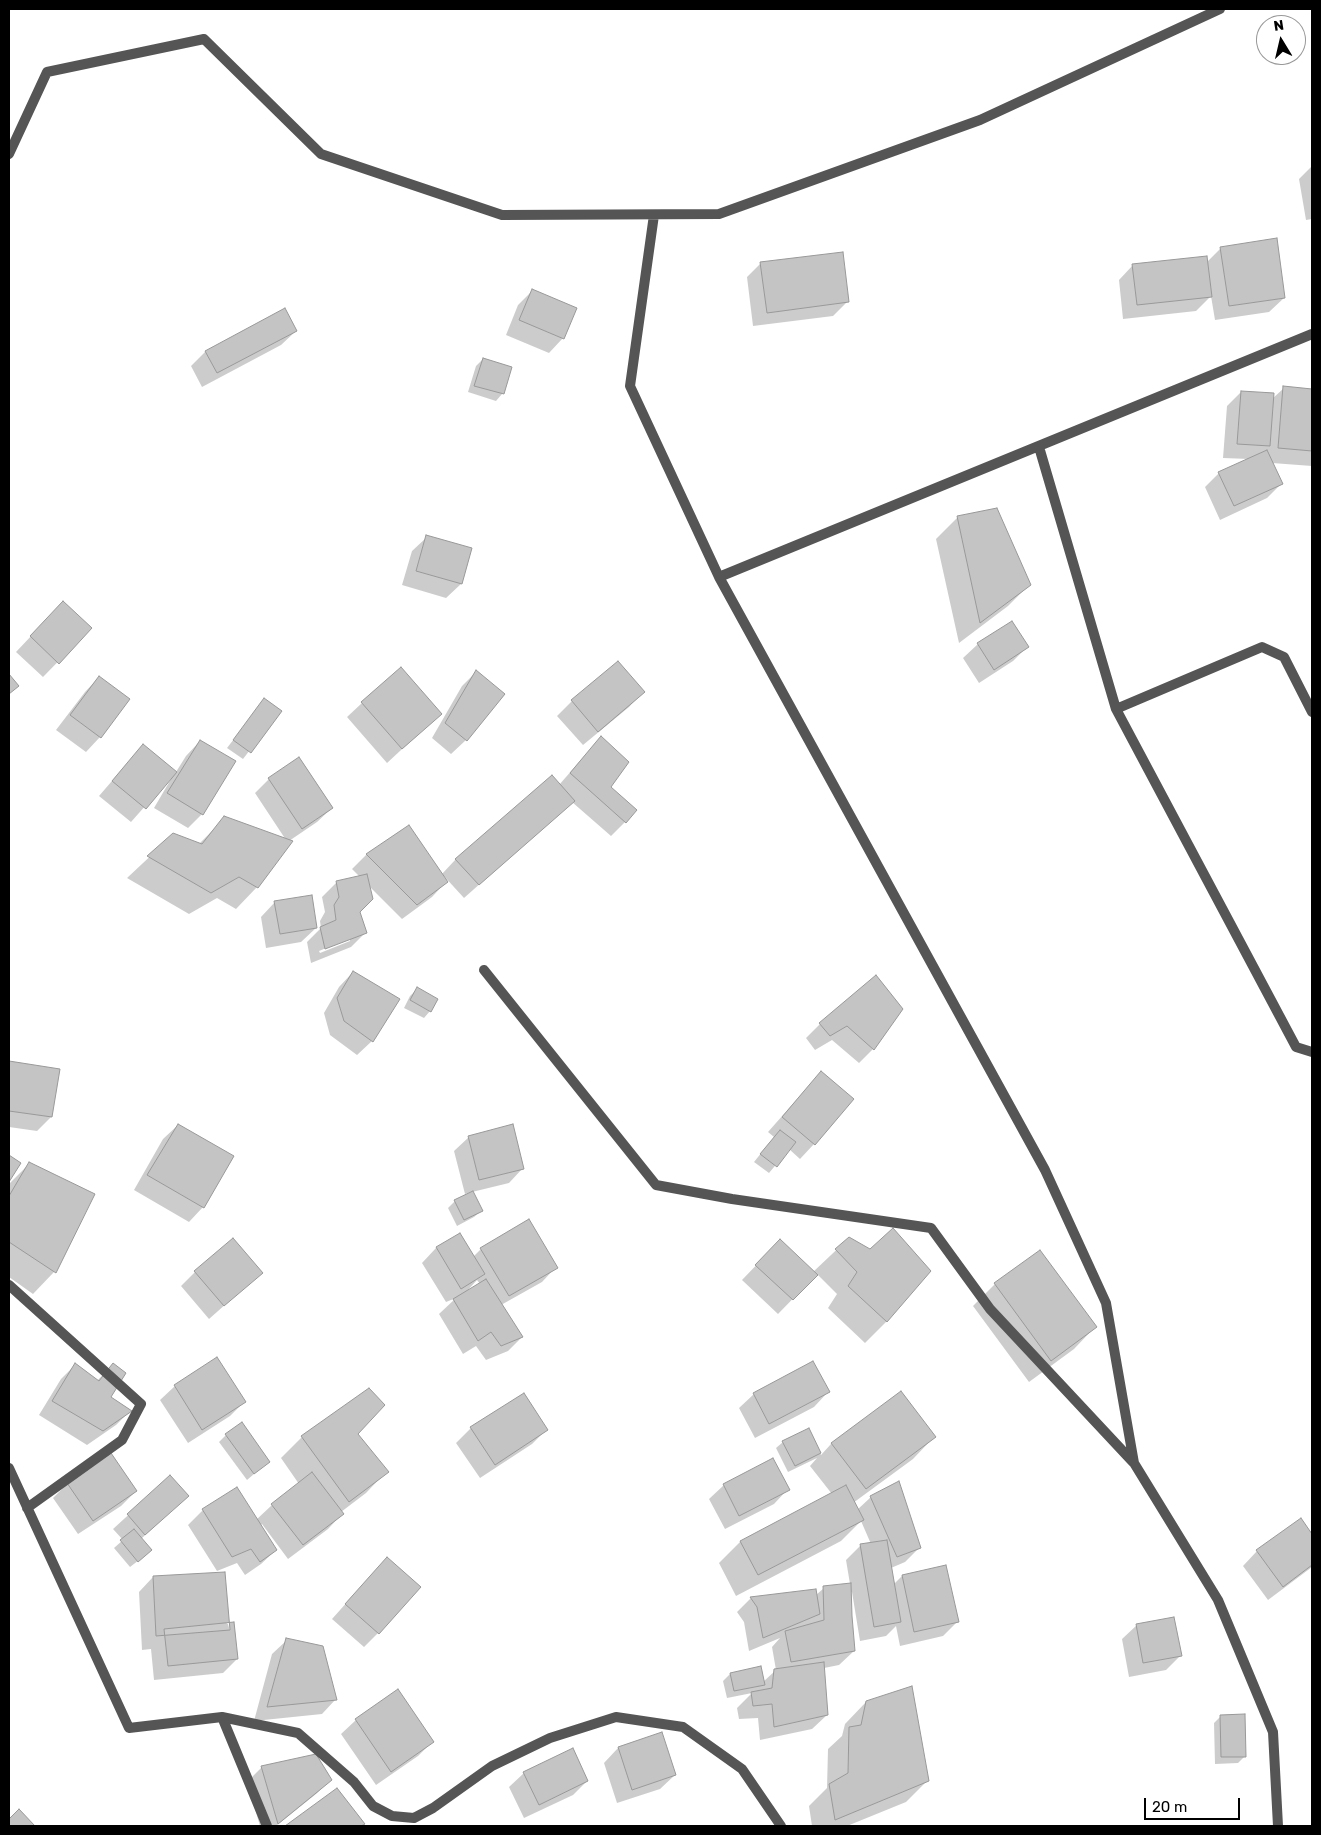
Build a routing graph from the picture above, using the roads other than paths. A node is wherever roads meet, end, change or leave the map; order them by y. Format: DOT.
graph roads {
  1 [pos="1220,9"];
  2 [pos="9,154"];
  3 [pos="654,215"];
  4 [pos="1312,334"];
  5 [pos="1039,447"];
  6 [pos="719,577"];
  7 [pos="1116,709"];
  8 [pos="1312,712"];
  9 [pos="484,970"];
  10 [pos="1312,1052"];
  11 [pos="9,1285"];
  12 [pos="1134,1463"];
  13 [pos="9,1468"];
  14 [pos="27,1508"];
  15 [pos="222,1717"];
  16 [pos="267,1826"];
  17 [pos="781,1826"];
  18 [pos="1278,1826"];
  1 -- 3 [label="street"];
  2 -- 3 [label="street"];
  3 -- 6 [label="street"];
  4 -- 5 [label="street"];
  5 -- 6 [label="street"];
  5 -- 7 [label="street"];
  6 -- 12 [label="street"];
  7 -- 8 [label="street"];
  7 -- 10 [label="street"];
  9 -- 12 [label="street"];
  11 -- 14 [label="street"];
  12 -- 18 [label="street"];
  13 -- 14 [label="street"];
  14 -- 15 [label="street"];
  15 -- 16 [label="street"];
  15 -- 17 [label="street"];
}
